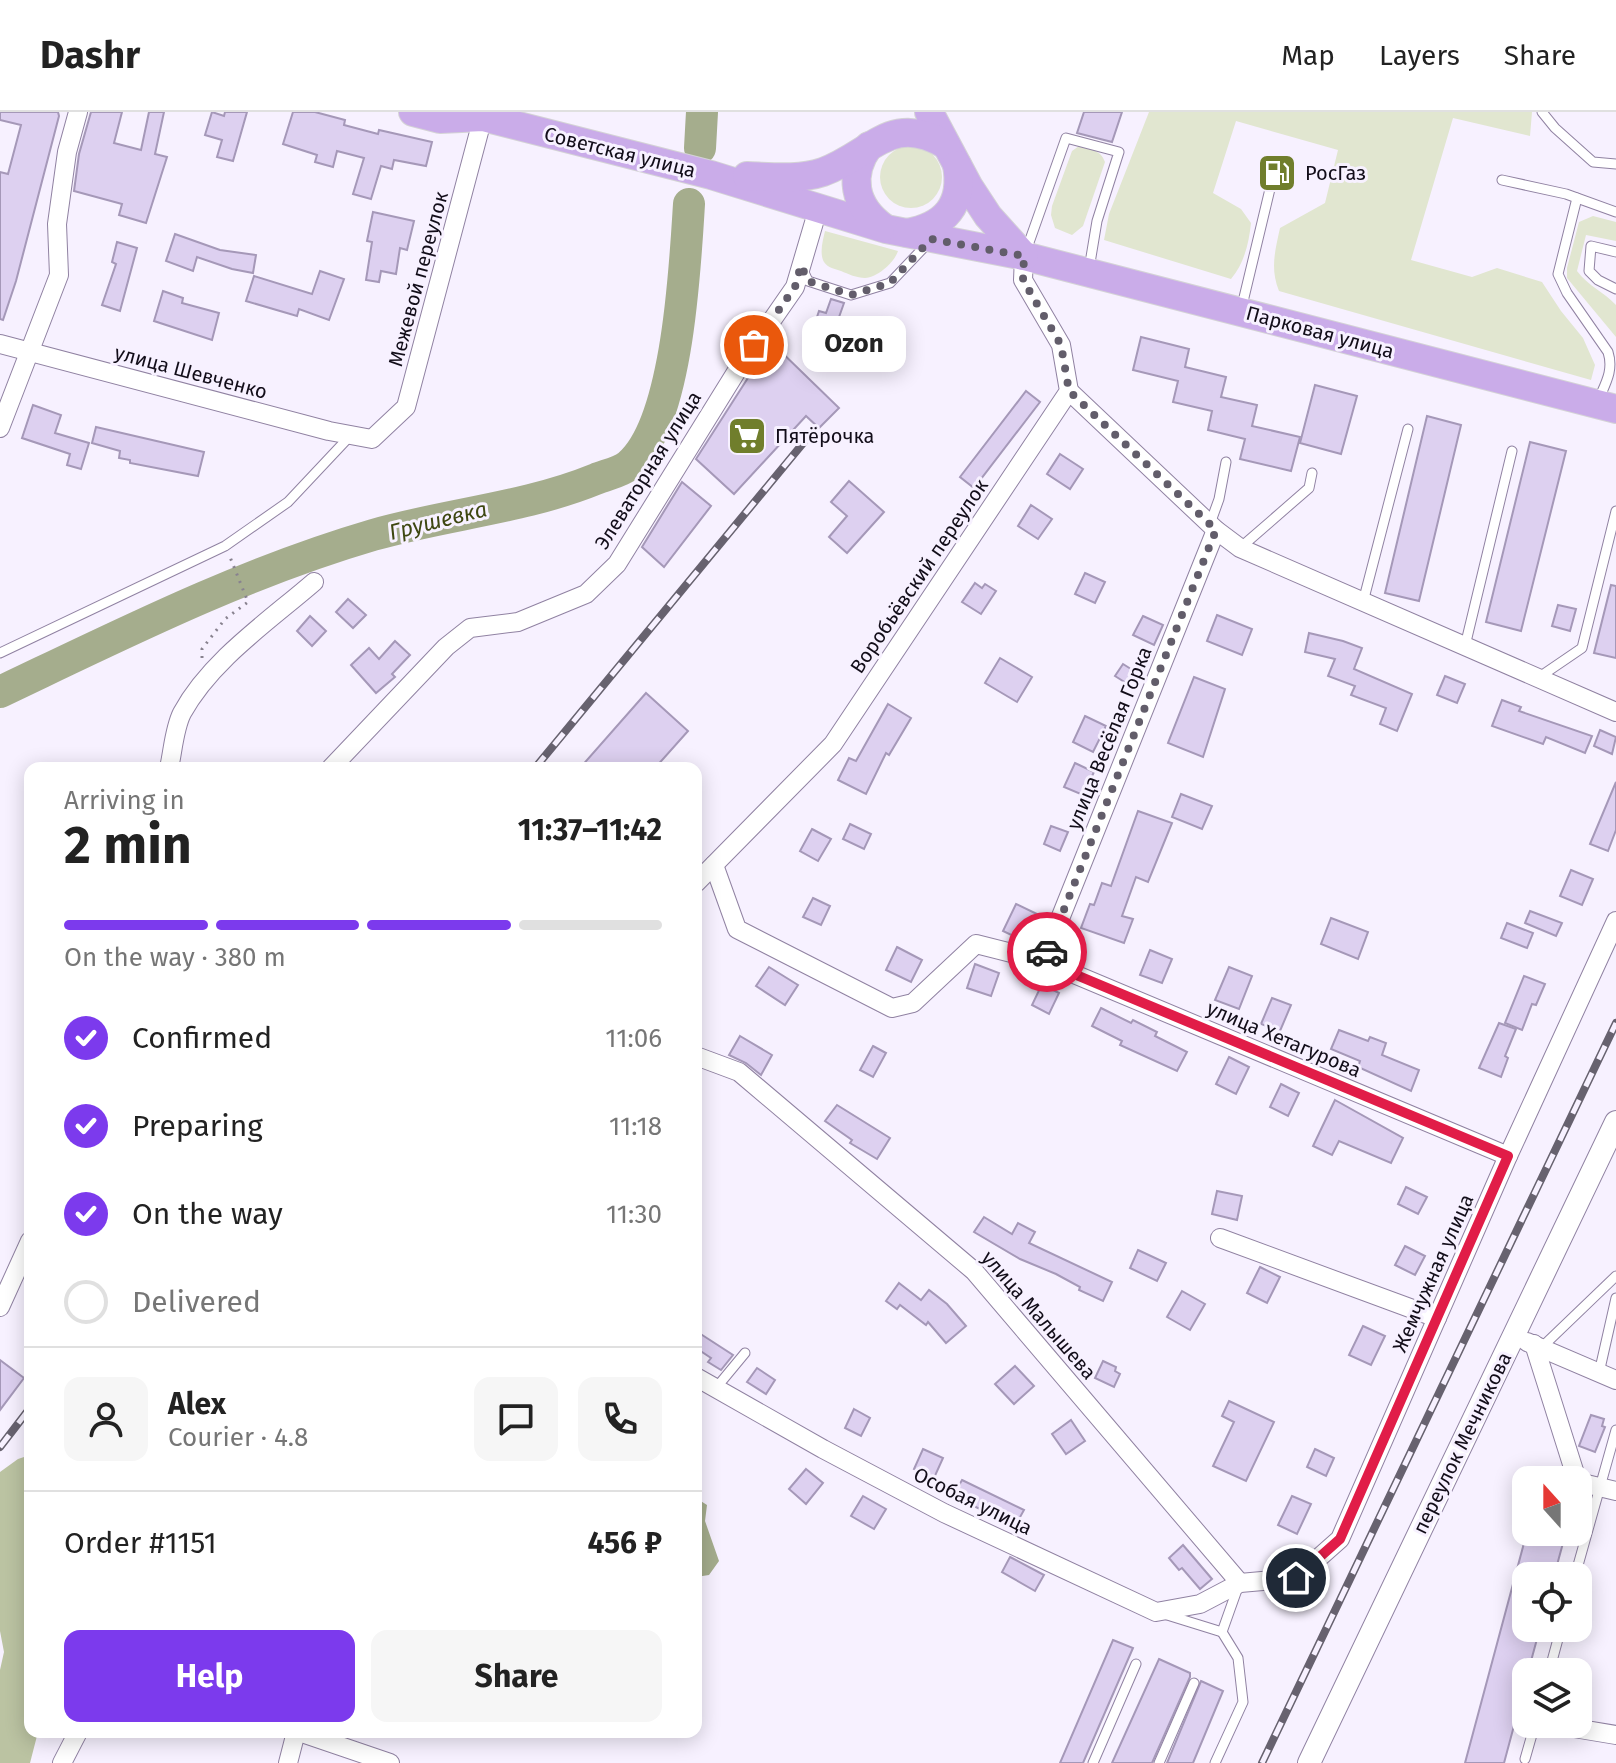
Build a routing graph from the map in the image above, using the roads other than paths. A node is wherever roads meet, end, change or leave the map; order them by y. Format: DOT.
graph roads {
  1 [pos="78,112"];
  2 [pos="413,112"];
  3 [pos="891,112"];
  4 [pos="929,112"];
  5 [pos="1542,112"];
  6 [pos="480,115"];
  7 [pos="871,143"];
  8 [pos="951,153"];
  9 [pos="1616,164"];
  10 [pos="711,175"];
  11 [pos="1502,180"];
  12 [pos="1270,189"];
  13 [pos="1577,198"];
  14 [pos="818,209"];
  15 [pos="1616,212"];
  16 [pos="908,234"];
  17 [pos="1616,252"];
  18 [pos="1024,256"];
  19 [pos="801,265"];
  20 [pos="1089,273"];
  21 [pos="1616,289"];
  22 [pos="1241,311"];
  23 [pos="0,344"];
  24 [pos="29,352"];
  25 [pos="1614,362"];
  26 [pos="1069,391"];
  27 [pos="1606,407"];
  28 [pos="0,428"];
  29 [pos="1408,429"];
  30 [pos="351,435"];
  31 [pos="372,439"];
  32 [pos="1512,451"];
  33 [pos="1226,462"];
  34 [pos="1312,473"];
  35 [pos="1616,511"];
  36 [pos="1213,527"];
  37 [pos="1240,548"];
  38 [pos="314,582"];
  39 [pos="1363,602"];
  40 [pos="1465,646"];
  41 [pos="0,653"];
  42 [pos="1538,678"];
  43 [pos="1616,712"];
  44 [pos="170,762"];
  45 [pos="337,762"];
  46 [pos="714,865"];
  47 [pos="702,877"];
  48 [pos="1616,921"];
  49 [pos="1043,961"];
  50 [pos="702,1058"];
  51 [pos="1616,1122"];
  52 [pos="1508,1156"];
  53 [pos="1220,1238"];
  54 [pos="24,1254"];
  55 [pos="1616,1276"];
  56 [pos="1616,1298"];
  57 [pos="0,1307"];
  58 [pos="1437,1318"];
  59 [pos="1530,1343"];
  60 [pos="745,1353"];
  61 [pos="1608,1377"];
  62 [pos="702,1380"];
  63 [pos="716,1388"];
  64 [pos="1616,1430"];
  65 [pos="1572,1466"];
  66 [pos="1608,1489"];
  67 [pos="1580,1562"];
  68 [pos="1240,1583"];
  69 [pos="1156,1612"];
  70 [pos="1222,1632"];
  71 [pos="1136,1664"];
  72 [pos="1194,1683"];
  73 [pos="1592,1731"];
  74 [pos="1616,1735"];
  75 [pos="75,1738"];
  76 [pos="296,1738"];
  77 [pos="316,1738"];
  78 [pos="1531,1738"];
  79 [pos="1525,1759"];
  80 [pos="62,1763"];
  81 [pos="288,1763"];
  82 [pos="390,1763"];
  83 [pos="1093,1763"];
  84 [pos="1159,1763"];
  85 [pos="1215,1763"];
  86 [pos="1309,1763"];
  1 -- 24 [label="street"];
  2 -- 6 [label="main road, Советская улица"];
  3 -- 7 [label="main road"];
  4 -- 8 [label="main road"];
  5 -- 9 [label="lane"];
  6 -- 10 [label="main road, Советская улица"];
  6 -- 31 [label="street, Межевой переулок"];
  7 -- 8 [label="main road"];
  7 -- 10 [label="main road, Советская улица"];
  7 -- 16 [label="main road"];
  8 -- 16 [label="main road"];
  8 -- 18 [label="main road"];
  10 -- 14 [label="main road, Советская улица"];
  11 -- 13 [label="lane"];
  12 -- 22 [label="lane"];
  13 -- 15 [label="lane"];
  13 -- 25 [label="lane"];
  14 -- 16 [label="main road, Советская улица"];
  14 -- 19 [label="street, Элеваторная улица"];
  16 -- 18 [label="main road, Советская улица"];
  16 -- 19 [label="lane"];
  17 -- 21 [label="lane"];
  18 -- 20 [label="main road, Парковая улица"];
  18 -- 20 [label="lane"];
  18 -- 26 [label="street"];
  19 -- 45 [label="street, Элеваторная улица"];
  20 -- 22 [label="main road, Парковая улица"];
  22 -- 27 [label="main road, Парковая улица"];
  23 -- 24 [label="street, улица Шевченко"];
  24 -- 28 [label="street"];
  24 -- 30 [label="street, улица Шевченко"];
  25 -- 27 [label="lane"];
  26 -- 36 [label="street"];
  26 -- 46 [label="street, Воробьёвский переулок"];
  29 -- 39 [label="lane"];
  30 -- 31 [label="street, улица Шевченко"];
  30 -- 41 [label="lane"];
  32 -- 40 [label="lane"];
  33 -- 36 [label="lane"];
  34 -- 37 [label="lane"];
  35 -- 42 [label="lane"];
  36 -- 37 [label="street"];
  36 -- 49 [label="street, улица Весёлая Горка"];
  37 -- 39 [label="street"];
  38 -- 44 [label="street"];
  39 -- 40 [label="street"];
  40 -- 42 [label="street"];
  42 -- 43 [label="street"];
  46 -- 47 [label="street, Воробьёвский переулок"];
  46 -- 49 [label="street, улица Хетагурова"];
  48 -- 52 [label="street, Жемчужная улица"];
  49 -- 52 [label="street, улица Хетагурова"];
  50 -- 68 [label="street, улица Малышева"];
  51 -- 59 [label="street, переулок Мечникова"];
  52 -- 58 [label="street, Жемчужная улица"];
  53 -- 58 [label="street"];
  54 -- 57 [label="street"];
  55 -- 59 [label="lane"];
  56 -- 61 [label="lane"];
  58 -- 68 [label="street, Жемчужная улица"];
  59 -- 61 [label="street"];
  59 -- 65 [label="street"];
  59 -- 86 [label="street, переулок Мечникова"];
  60 -- 63 [label="lane"];
  62 -- 63 [label="street, Особая улица"];
  63 -- 69 [label="street, Особая улица"];
  64 -- 66 [label="lane"];
  66 -- 67 [label="lane"];
  68 -- 69 [label="street"];
  68 -- 70 [label="lane"];
  69 -- 70 [label="lane"];
  70 -- 85 [label="lane"];
  71 -- 83 [label="lane"];
  72 -- 84 [label="lane"];
  73 -- 74 [label="street"];
  75 -- 80 [label="street"];
  76 -- 81 [label="street"];
  77 -- 82 [label="street"];
  78 -- 79 [label="lane"];
}
